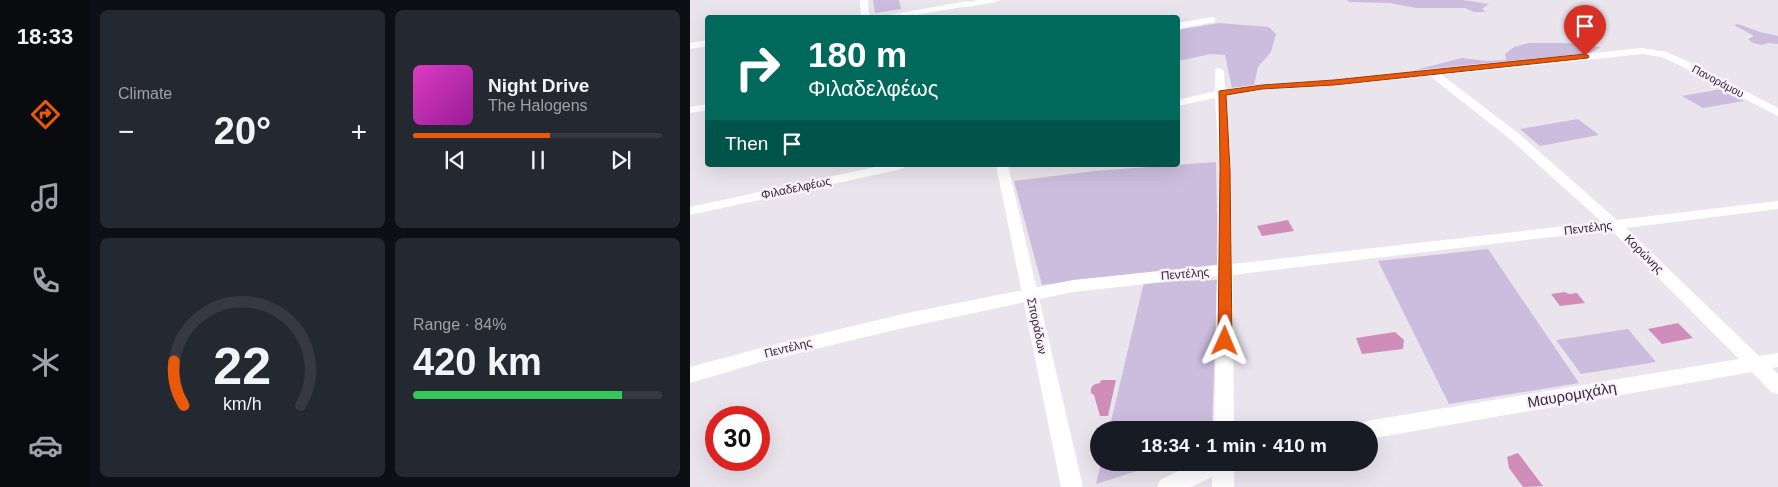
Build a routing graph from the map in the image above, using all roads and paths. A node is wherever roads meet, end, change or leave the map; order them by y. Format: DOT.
graph roads {
  1 [pos="864,0"];
  2 [pos="996,0"];
  3 [pos="967,5"];
  4 [pos="865,15"];
  5 [pos="897,15"];
  6 [pos="1212,20"];
  7 [pos="1180,26"];
  8 [pos="705,44"];
  9 [pos="690,46"];
  10 [pos="1220,71"];
  11 [pos="1433,73"];
  12 [pos="1222,93"];
  13 [pos="1180,103"];
  14 [pos="705,108"];
  15 [pos="690,110"];
  16 [pos="1778,113"];
  17 [pos="893,167"];
  18 [pos="1002,167"];
  19 [pos="1778,205"];
  20 [pos="690,211"];
  21 [pos="1614,225"];
  22 [pos="1226,270"];
  23 [pos="1030,293"];
  24 [pos="1778,360"];
  25 [pos="1756,364"];
  26 [pos="690,375"];
  27 [pos="1778,386"];
  28 [pos="1224,421"];
  29 [pos="1378,428"];
  30 [pos="1203,471"];
  31 [pos="1222,471"];
  32 [pos="1072,487"];
  33 [pos="1168,487"];
  34 [pos="1223,487"];
  1 -- 4 [label="street"];
  2 -- 3 [label="street"];
  3 -- 5 [label="street"];
  6 -- 7 [label="street"];
  8 -- 9 [label="street"];
  10 -- 12 [label="street"];
  11 -- 12 [label="street"];
  11 -- 16 [label="street, Πανοράμου"];
  11 -- 21 [label="street, Κορώνης"];
  12 -- 13 [label="street"];
  12 -- 22 [label="street"];
  14 -- 15 [label="street"];
  17 -- 20 [label="street, Φιλαδελφέως"];
  18 -- 23 [label="street, Σποράδων"];
  19 -- 21 [label="street, Πεντέλης"];
  21 -- 22 [label="street, Πεντέλης"];
  21 -- 25 [label="street, Κορώνης"];
  22 -- 23 [label="street, Πεντέλης"];
  22 -- 28 [label="street"];
  23 -- 26 [label="street, Πεντέλης"];
  23 -- 32 [label="street, Σποράδων"];
  24 -- 25 [label="street, Μαυρομιχάλη"];
  25 -- 27 [label="street, Κορώνης"];
  25 -- 29 [label="street, Μαυρομιχάλη"];
  30 -- 33 [label="street"];
  31 -- 34 [label="street"];
}
